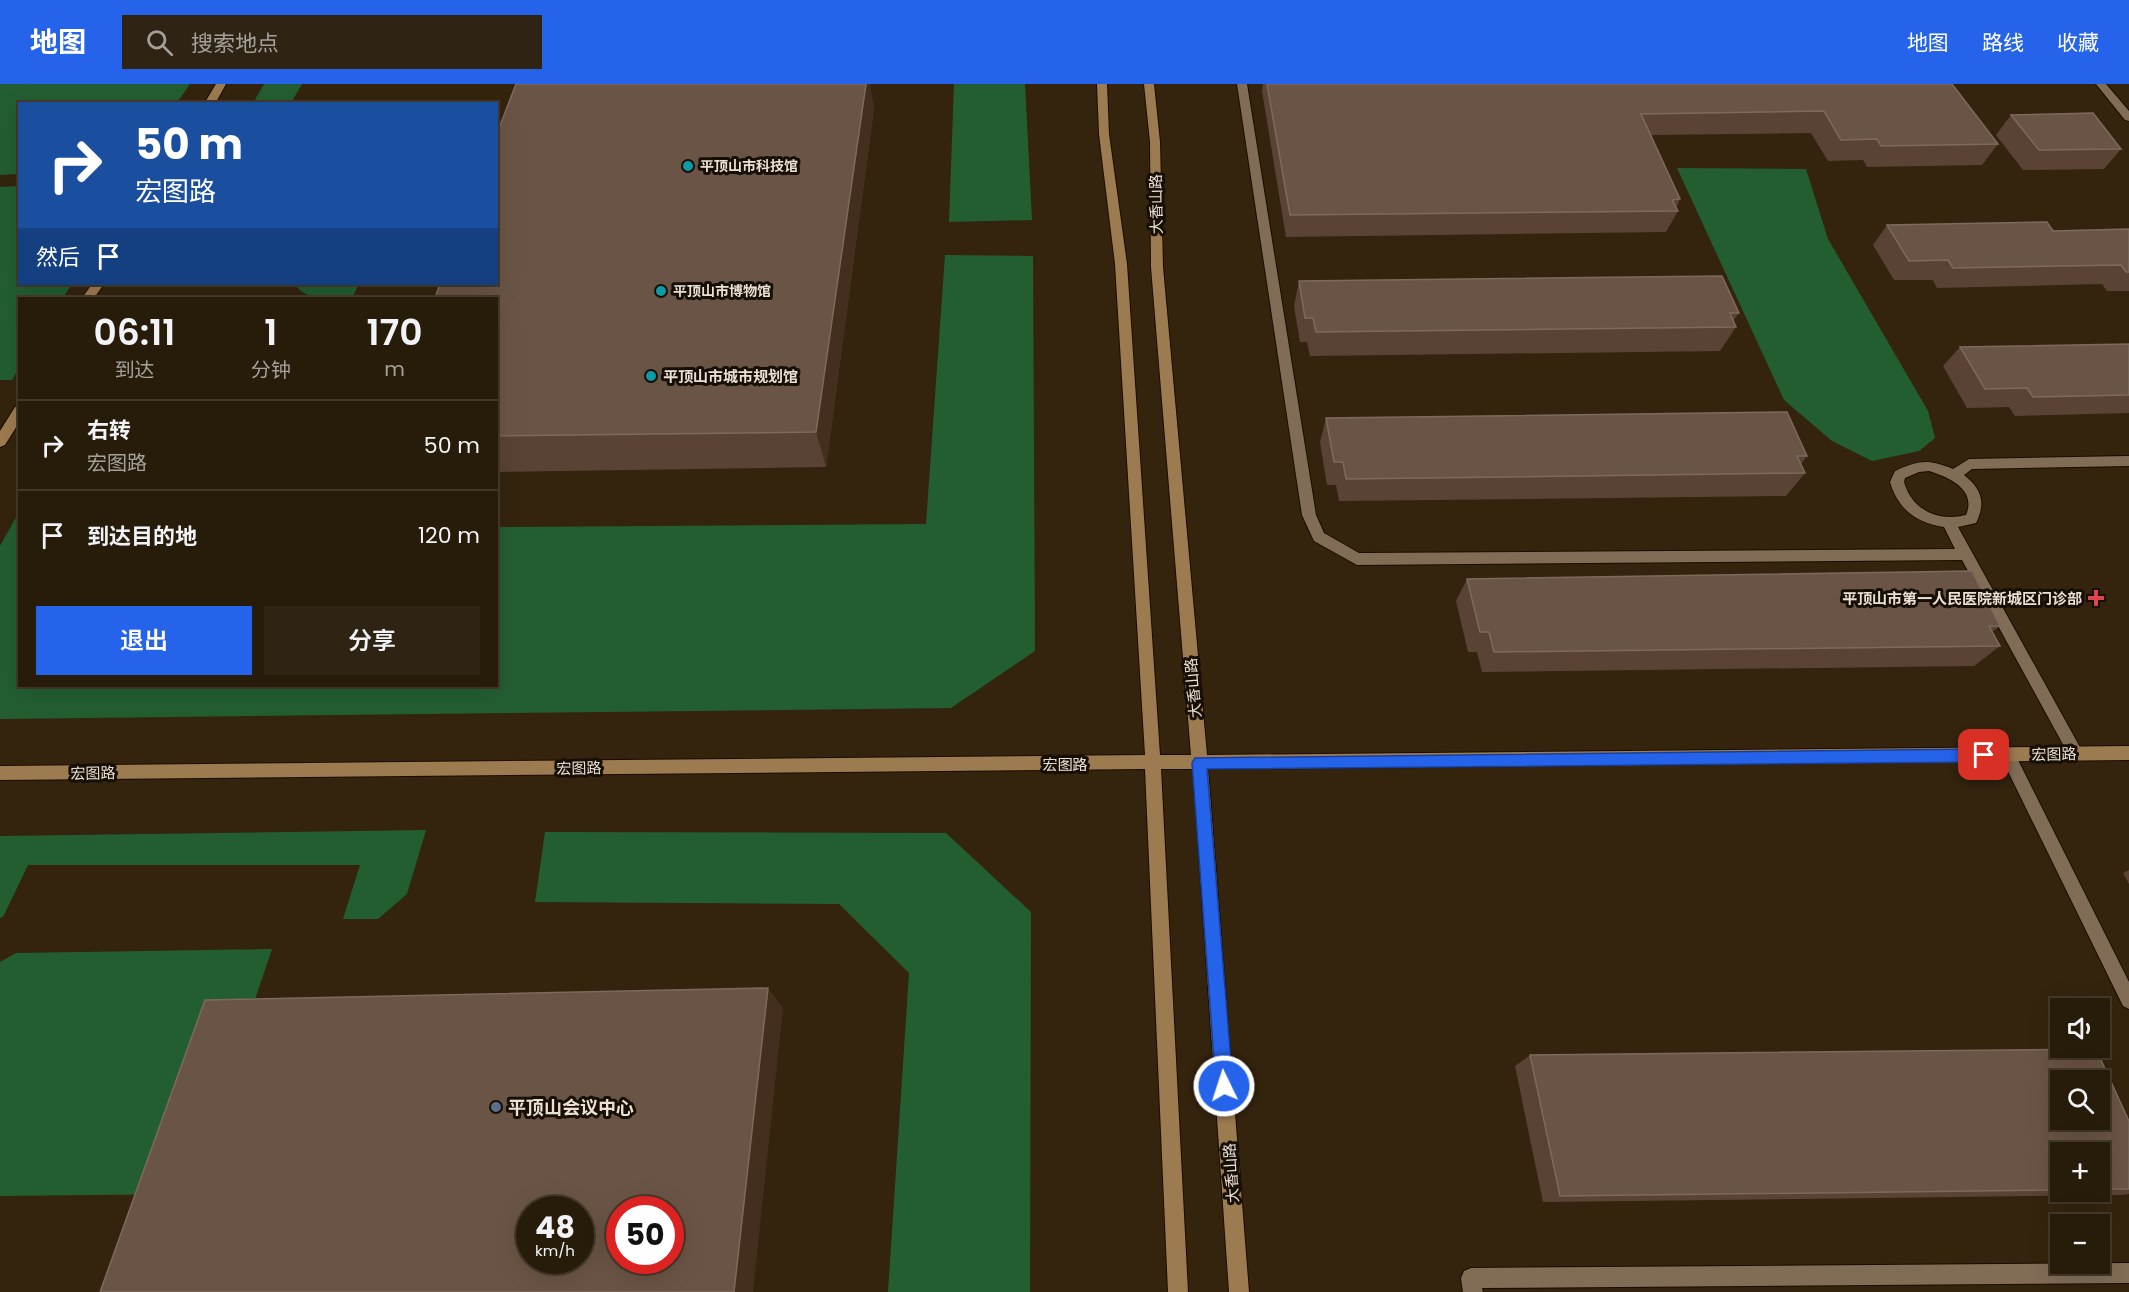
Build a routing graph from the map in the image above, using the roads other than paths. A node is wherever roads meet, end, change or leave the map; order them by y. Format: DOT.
graph roads {
  1 [pos="221,84"];
  2 [pos="1102,84"];
  3 [pos="1149,84"];
  4 [pos="1242,84"];
  5 [pos="2102,84"];
  6 [pos="210,102"];
  7 [pos="2129,118"];
  8 [pos="18,413"];
  9 [pos="0,442"];
  10 [pos="2129,461"];
  11 [pos="1955,476"];
  12 [pos="1949,524"];
  13 [pos="1966,554"];
  14 [pos="2129,753"];
  15 [pos="2076,754"];
  16 [pos="2008,755"];
  17 [pos="1153,763"];
  18 [pos="1200,763"];
  19 [pos="0,773"];
  20 [pos="2129,1000"];
  21 [pos="2129,1273"];
  22 [pos="1178,1292"];
  23 [pos="1239,1292"];
  24 [pos="1473,1292"];
  1 -- 6 [label="main road"];
  2 -- 17 [label="main road"];
  3 -- 18 [label="main road, 大香山路"];
  4 -- 13 [label="lane"];
  5 -- 7 [label="lane"];
  8 -- 9 [label="main road"];
  10 -- 11 [label="lane"];
  11 -- 12 [label="lane"];
  11 -- 12 [label="lane"];
  12 -- 13 [label="lane"];
  13 -- 15 [label="lane"];
  14 -- 15 [label="main road, 宏图路"];
  15 -- 16 [label="main road, 宏图路"];
  16 -- 18 [label="main road, 宏图路"];
  16 -- 20 [label="lane"];
  17 -- 18 [label="main road, 宏图路"];
  17 -- 19 [label="main road, 宏图路"];
  17 -- 22 [label="main road"];
  18 -- 23 [label="main road, 大香山路"];
  21 -- 24 [label="lane"];
}
